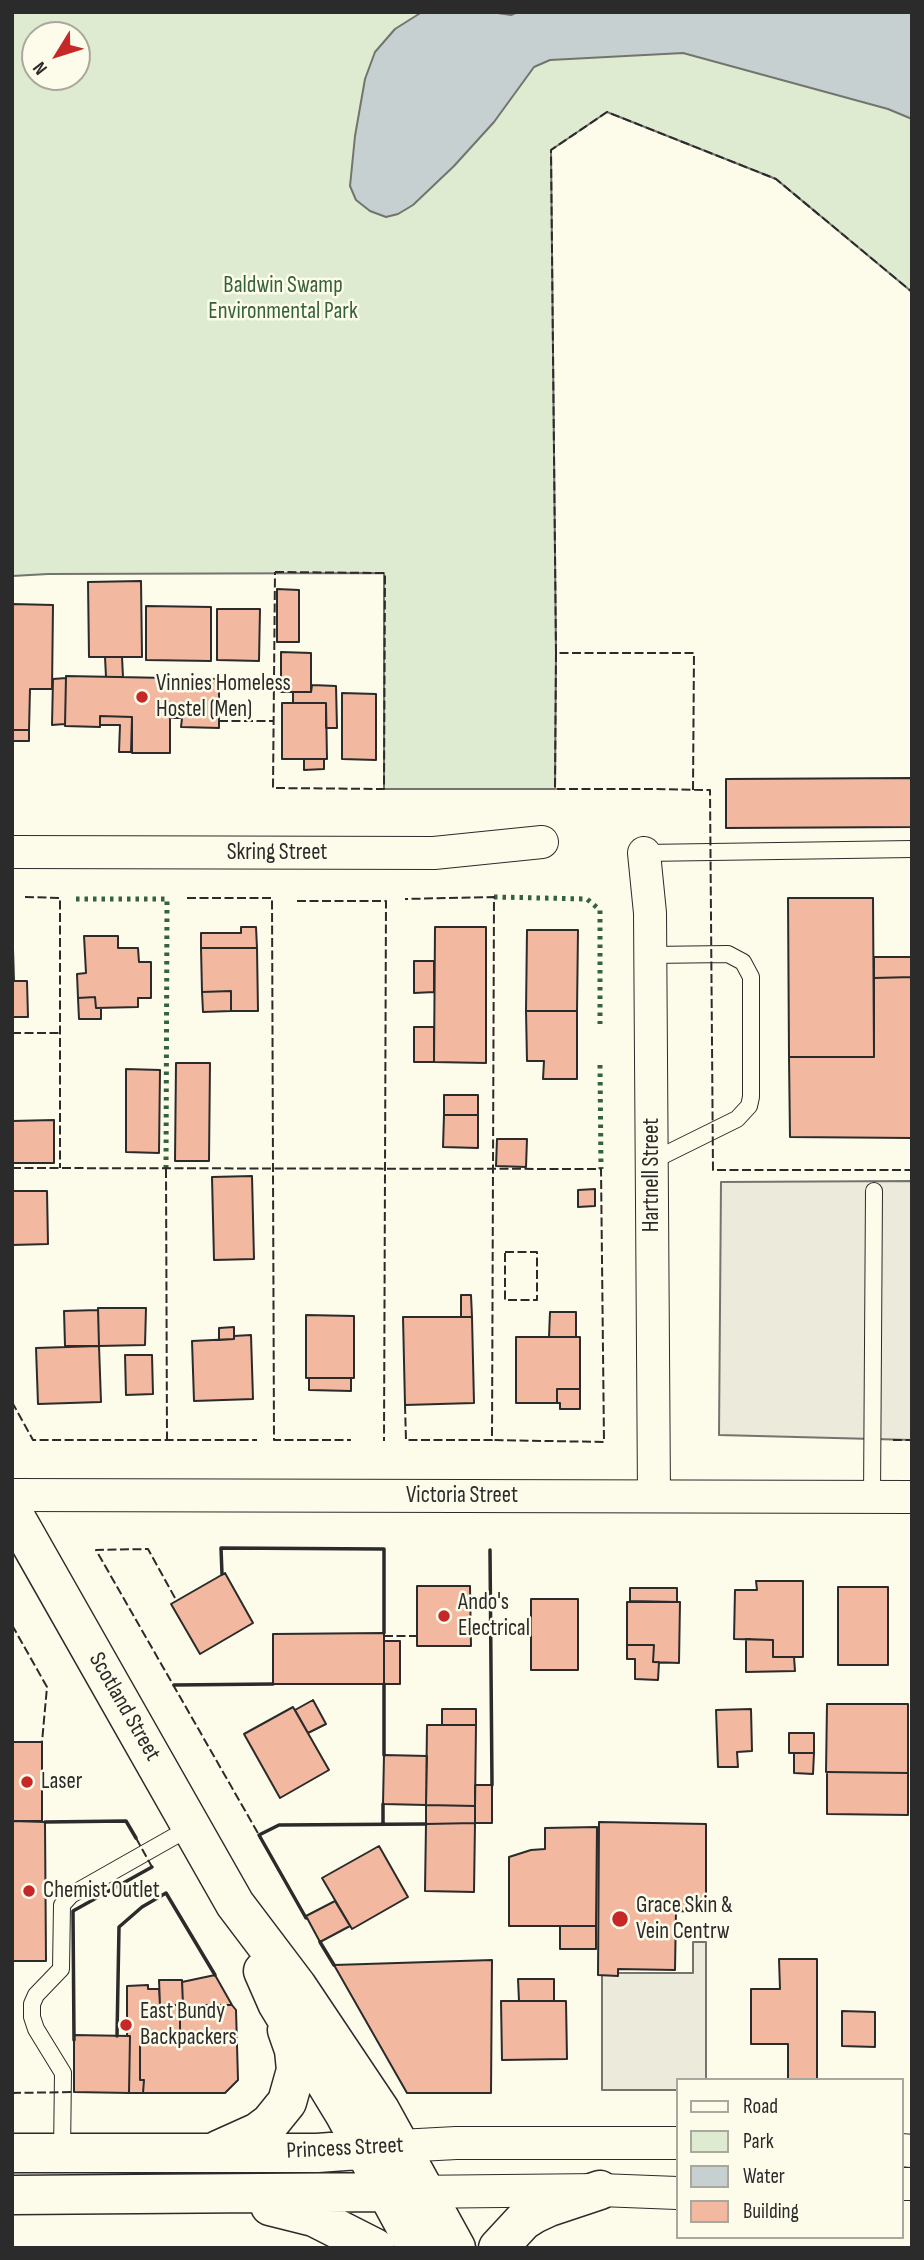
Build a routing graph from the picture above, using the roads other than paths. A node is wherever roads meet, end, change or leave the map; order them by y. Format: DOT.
graph roads {
  1 [pos="541,842"];
  2 [pos="912,849"];
  3 [pos="12,852"];
  4 [pos="644,853"];
  5 [pos="650,955"];
  6 [pos="652,1161"];
  7 [pos="874,1191"];
  8 [pos="12,1495"];
  9 [pos="654,1496"];
  10 [pos="872,1497"];
  11 [pos="912,1497"];
  12 [pos="12,1511"];
  13 [pos="191,1827"];
  14 [pos="235,1904"];
  15 [pos="277,2003"];
  16 [pos="676,2143"];
  17 [pos="382,2148"];
  18 [pos="12,2153"];
  19 [pos="62,2153"];
  20 [pos="210,2154"];
  21 [pos="600,2190"];
  22 [pos="425,2191"];
  23 [pos="387,2192"];
  24 [pos="676,2193"];
  25 [pos="12,2195"];
  26 [pos="222,2195"];
  27 [pos="375,2248"];
  28 [pos="417,2248"];
  29 [pos="456,2248"];
  30 [pos="498,2248"];
  1 -- 3 [label="street, Skring Street"];
  2 -- 4 [label="lane"];
  4 -- 5 [label="street, Hartnell Street"];
  5 -- 6 [label="street, Hartnell Street"];
  5 -- 6 [label="lane"];
  6 -- 9 [label="street, Hartnell Street"];
  7 -- 10 [label="lane"];
  8 -- 9 [label="street, Victoria Street"];
  9 -- 10 [label="street, Victoria Street"];
  10 -- 11 [label="street, Victoria Street"];
  12 -- 13 [label="main road, Scotland Street"];
  13 -- 14 [label="main road, Scotland Street"];
  13 -- 19 [label="lane"];
  14 -- 15 [label="main road, Scotland Street"];
  14 -- 17 [label="main road, Scotland Street"];
  15 -- 17 [label="main road, Scotland Street"];
  15 -- 20 [label="main road"];
  16 -- 17 [label="street, Princess Street"];
  17 -- 20 [label="main road, Princess Street"];
  17 -- 22 [label="main road, Scotland Street"];
  17 -- 23 [label="main road, Scotland Street"];
  18 -- 19 [label="main road, Princess Street"];
  19 -- 20 [label="main road, Princess Street"];
  21 -- 22 [label="street, Princess Street"];
  21 -- 24 [label="street, Princess Street"];
  21 -- 30 [label="main road"];
  22 -- 23 [label="street, Princess Street"];
  22 -- 29 [label="main road, Scotland Street"];
  23 -- 26 [label="main road, Princess Street"];
  23 -- 28 [label="main road, Scotland Street"];
  25 -- 26 [label="main road, Princess Street"];
  26 -- 27 [label="main road"];
}
